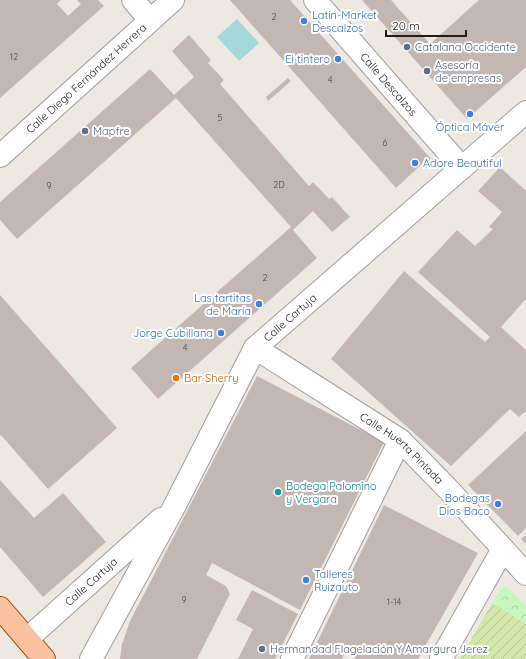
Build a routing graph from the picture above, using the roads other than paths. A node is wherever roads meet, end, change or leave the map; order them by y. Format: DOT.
graph roads {
  1 [pos="133,0"];
  2 [pos="173,0"];
  3 [pos="315,0"];
  4 [pos="150,20"];
  5 [pos="526,112"];
  6 [pos="0,156"];
  7 [pos="462,168"];
  8 [pos="255,348"];
  9 [pos="400,440"];
  10 [pos="172,509"];
  11 [pos="503,549"];
  12 [pos="526,574"];
  13 [pos="0,608"];
  14 [pos="27,639"];
  15 [pos="42,658"];
  16 [pos="91,659"];
  17 [pos="292,659"];
  18 [pos="441,659"];
  1 -- 4 [label="street"];
  2 -- 4 [label="street, Calle Diego Fernández Herrera"];
  3 -- 7 [label="street, Calle Descalzos"];
  4 -- 6 [label="street, Calle Diego Fernández Herrera"];
  5 -- 7 [label="street, Calle Cartuja"];
  7 -- 8 [label="street, Calle Cartuja"];
  8 -- 9 [label="street, Calle Huerta Pintada"];
  8 -- 10 [label="street, Calle Cartuja"];
  9 -- 11 [label="street, Calle Huerta Pintada"];
  9 -- 17 [label="street"];
  10 -- 14 [label="street, Calle Cartuja"];
  10 -- 16 [label="street, Calle Cartuja"];
  11 -- 12 [label="street, Calle Huerta Pintada"];
  11 -- 18 [label="street"];
  13 -- 14 [label="main road"];
  14 -- 15 [label="main road"];
}
